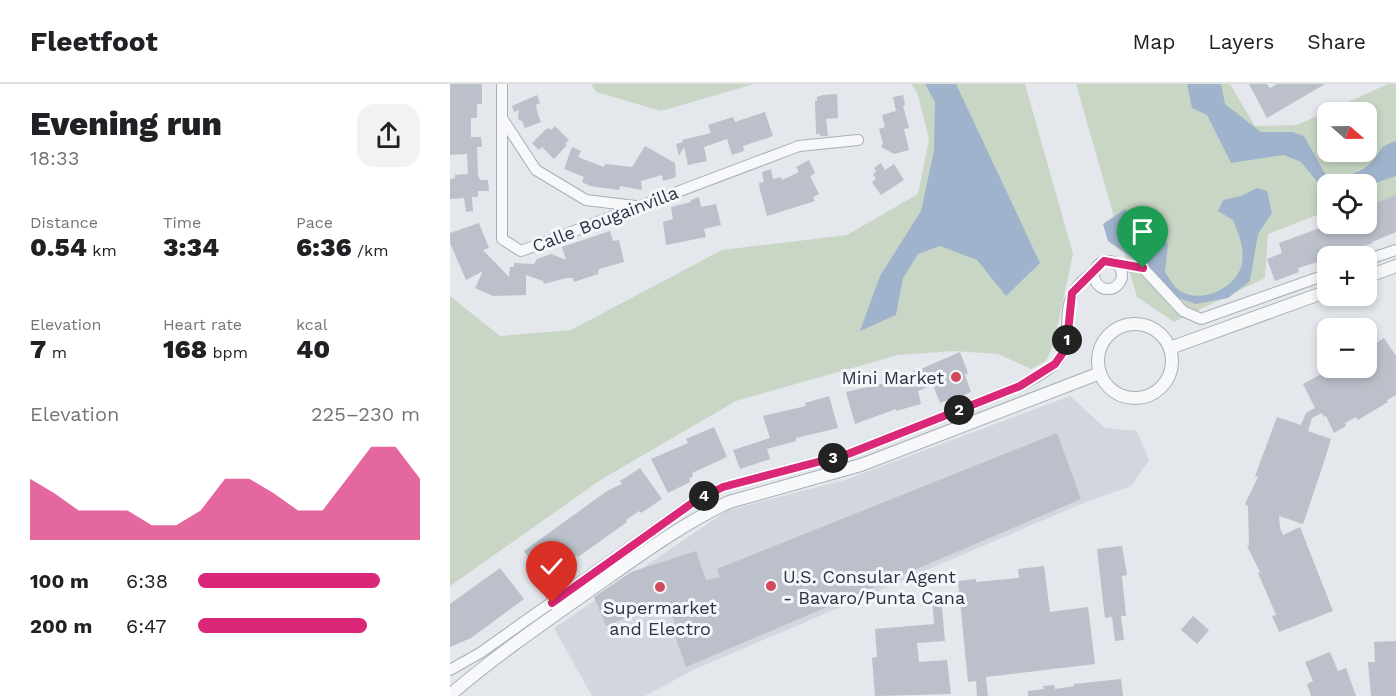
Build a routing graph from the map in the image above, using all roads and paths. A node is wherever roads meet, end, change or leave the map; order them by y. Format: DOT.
graph roads {
  1 [pos="502,84"];
  2 [pos="502,118"];
  3 [pos="858,140"];
  4 [pos="638,207"];
  5 [pos="1396,250"];
  6 [pos="1377,256"];
  7 [pos="1396,266"];
  8 [pos="1121,270"];
  9 [pos="1094,271"];
  10 [pos="1377,273"];
  11 [pos="1317,278"];
  12 [pos="1081,282"];
  13 [pos="1096,283"];
  14 [pos="1317,295"];
  15 [pos="1170,348"];
  16 [pos="1100,373"];
  17 [pos="450,670"];
  18 [pos="450,695"];
  1 -- 2 [label="street, Calle Bougainvilla"];
  2 -- 4 [label="street"];
  2 -- 4 [label="street, Calle Bougainvilla"];
  3 -- 4 [label="street, Calle Bougainvilla"];
  5 -- 6 [label="street"];
  7 -- 10 [label="street"];
  8 -- 9 [label="street"];
  8 -- 11 [label="street"];
  8 -- 13 [label="street"];
  9 -- 12 [label="street"];
  9 -- 13 [label="street"];
  12 -- 13 [label="street"];
  12 -- 17 [label="street"];
  14 -- 15 [label="street"];
  15 -- 16 [label="street"];
  15 -- 16 [label="street"];
  16 -- 18 [label="street"];
}
